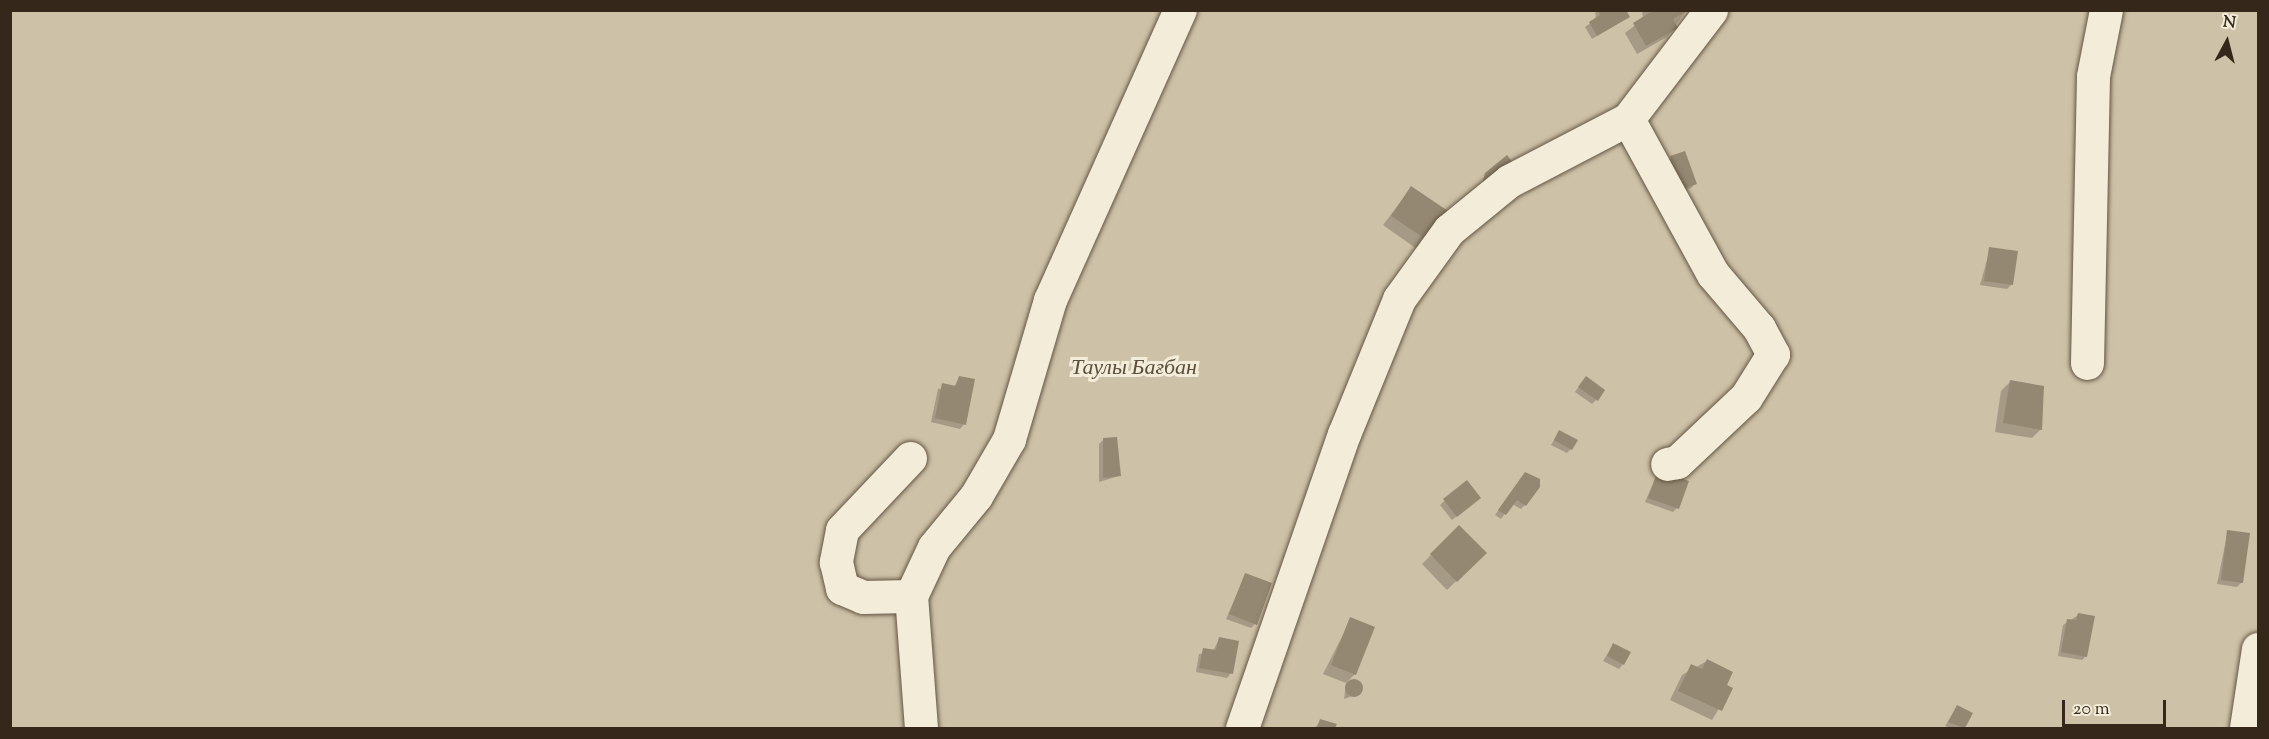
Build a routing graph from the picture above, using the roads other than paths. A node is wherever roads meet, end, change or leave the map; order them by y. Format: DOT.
graph roads {
  1 [pos="1180,10"];
  2 [pos="1711,10"];
  3 [pos="2106,10"];
  4 [pos="1628,119"];
  5 [pos="2087,363"];
  6 [pos="910,458"];
  7 [pos="1667,464"];
  8 [pos="911,596"];
  9 [pos="2259,650"];
  10 [pos="921,729"];
  11 [pos="1242,729"];
  12 [pos="2246,729"];
  1 -- 8 [label="street"];
  2 -- 4 [label="street"];
  3 -- 5 [label="street"];
  4 -- 7 [label="street"];
  4 -- 11 [label="street"];
  6 -- 8 [label="street"];
  8 -- 10 [label="street"];
  9 -- 12 [label="street"];
}
